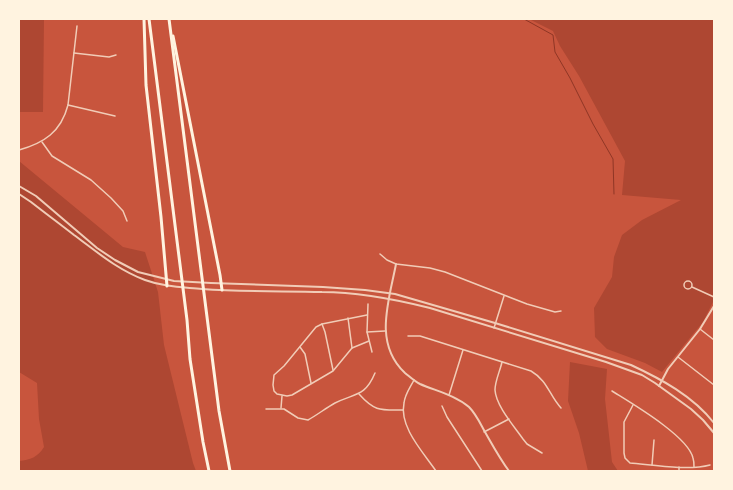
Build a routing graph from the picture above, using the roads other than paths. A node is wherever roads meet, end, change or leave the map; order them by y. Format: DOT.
graph roads {
  1 [pos="144,19"];
  2 [pos="149,19"];
  3 [pos="169,19"];
  4 [pos="77,26"];
  5 [pos="74,53"];
  6 [pos="116,55"];
  7 [pos="68,105"];
  8 [pos="115,116"];
  9 [pos="42,142"];
  10 [pos="19,150"];
  11 [pos="19,186"];
  12 [pos="19,194"];
  13 [pos="127,221"];
  14 [pos="380,254"];
  15 [pos="396,264"];
  16 [pos="166,279"];
  17 [pos="222,283"];
  18 [pos="167,286"];
  19 [pos="692,287"];
  20 [pos="222,290"];
  21 [pos="390,294"];
  22 [pos="504,296"];
  23 [pos="714,297"];
  24 [pos="389,299"];
  25 [pos="368,304"];
  26 [pos="714,306"];
  27 [pos="562,311"];
  28 [pos="367,315"];
  29 [pos="348,318"];
  30 [pos="496,323"];
  31 [pos="322,324"];
  32 [pos="494,328"];
  33 [pos="700,329"];
  34 [pos="385,331"];
  35 [pos="367,332"];
  36 [pos="408,336"];
  37 [pos="714,340"];
  38 [pos="369,341"];
  39 [pos="300,347"];
  40 [pos="352,348"];
  41 [pos="464,350"];
  42 [pos="372,352"];
  43 [pos="678,357"];
  44 [pos="502,362"];
  45 [pos="333,371"];
  46 [pos="375,373"];
  47 [pos="414,380"];
  48 [pos="661,380"];
  49 [pos="311,383"];
  50 [pos="714,385"];
  51 [pos="659,386"];
  52 [pos="612,391"];
  53 [pos="360,394"];
  54 [pos="449,395"];
  55 [pos="282,396"];
  56 [pos="633,405"];
  57 [pos="442,406"];
  58 [pos="562,408"];
  59 [pos="266,409"];
  60 [pos="281,409"];
  61 [pos="403,410"];
  62 [pos="509,419"];
  63 [pos="714,423"];
  64 [pos="484,432"];
  65 [pos="714,432"];
  66 [pos="654,440"];
  67 [pos="542,453"];
  68 [pos="652,465"];
  69 [pos="710,465"];
  70 [pos="679,467"];
  71 [pos="684,467"];
  72 [pos="694,467"];
  73 [pos="209,471"];
  74 [pos="230,471"];
  75 [pos="436,471"];
  76 [pos="482,471"];
  77 [pos="509,471"];
  78 [pos="679,471"];
  79 [pos="683,471"];
  1 -- 16 [label="highway"];
  2 -- 73 [label="highway"];
  3 -- 17 [label="highway"];
  3 -- 74 [label="highway"];
  4 -- 5 [label="street"];
  5 -- 6 [label="street"];
  5 -- 7 [label="street"];
  7 -- 8 [label="street"];
  7 -- 9 [label="street"];
  9 -- 10 [label="street"];
  9 -- 13 [label="street"];
  11 -- 16 [label="street"];
  12 -- 18 [label="street"];
  14 -- 15 [label="street"];
  15 -- 21 [label="street"];
  15 -- 22 [label="street"];
  16 -- 17 [label="street"];
  16 -- 18 [label="highway"];
  17 -- 20 [label="highway"];
  17 -- 21 [label="street"];
  18 -- 20 [label="street"];
  19 -- 23 [label="street"];
  20 -- 24 [label="street"];
  21 -- 24 [label="street"];
  21 -- 30 [label="street"];
  22 -- 27 [label="street"];
  22 -- 30 [label="street"];
  24 -- 32 [label="street"];
  24 -- 34 [label="street"];
  25 -- 28 [label="street"];
  26 -- 33 [label="street"];
  28 -- 29 [label="street"];
  28 -- 35 [label="street"];
  29 -- 31 [label="street"];
  29 -- 40 [label="street"];
  30 -- 32 [label="street"];
  30 -- 48 [label="street"];
  31 -- 39 [label="street"];
  31 -- 45 [label="street"];
  32 -- 51 [label="street"];
  33 -- 37 [label="street"];
  33 -- 43 [label="street"];
  34 -- 35 [label="street"];
  34 -- 47 [label="street"];
  35 -- 38 [label="street"];
  36 -- 41 [label="street"];
  38 -- 40 [label="street"];
  38 -- 42 [label="street"];
  39 -- 49 [label="street"];
  39 -- 55 [label="street"];
  40 -- 45 [label="street"];
  41 -- 44 [label="street"];
  41 -- 54 [label="street"];
  43 -- 48 [label="street"];
  43 -- 50 [label="street"];
  44 -- 58 [label="street"];
  44 -- 62 [label="street"];
  45 -- 49 [label="street"];
  46 -- 53 [label="street"];
  47 -- 54 [label="street"];
  47 -- 61 [label="street"];
  48 -- 51 [label="street"];
  48 -- 63 [label="street"];
  49 -- 55 [label="street"];
  51 -- 65 [label="street"];
  52 -- 56 [label="street"];
  53 -- 60 [label="street"];
  53 -- 61 [label="street"];
  54 -- 64 [label="street"];
  55 -- 60 [label="street"];
  56 -- 68 [label="street"];
  56 -- 72 [label="street"];
  57 -- 76 [label="street"];
  59 -- 60 [label="street"];
  61 -- 75 [label="street"];
  62 -- 64 [label="street"];
  62 -- 67 [label="street"];
  64 -- 77 [label="street"];
  66 -- 68 [label="street"];
  68 -- 70 [label="street"];
  69 -- 72 [label="street"];
  70 -- 71 [label="street"];
  70 -- 78 [label="street"];
  71 -- 72 [label="street"];
  71 -- 79 [label="street"];
}
